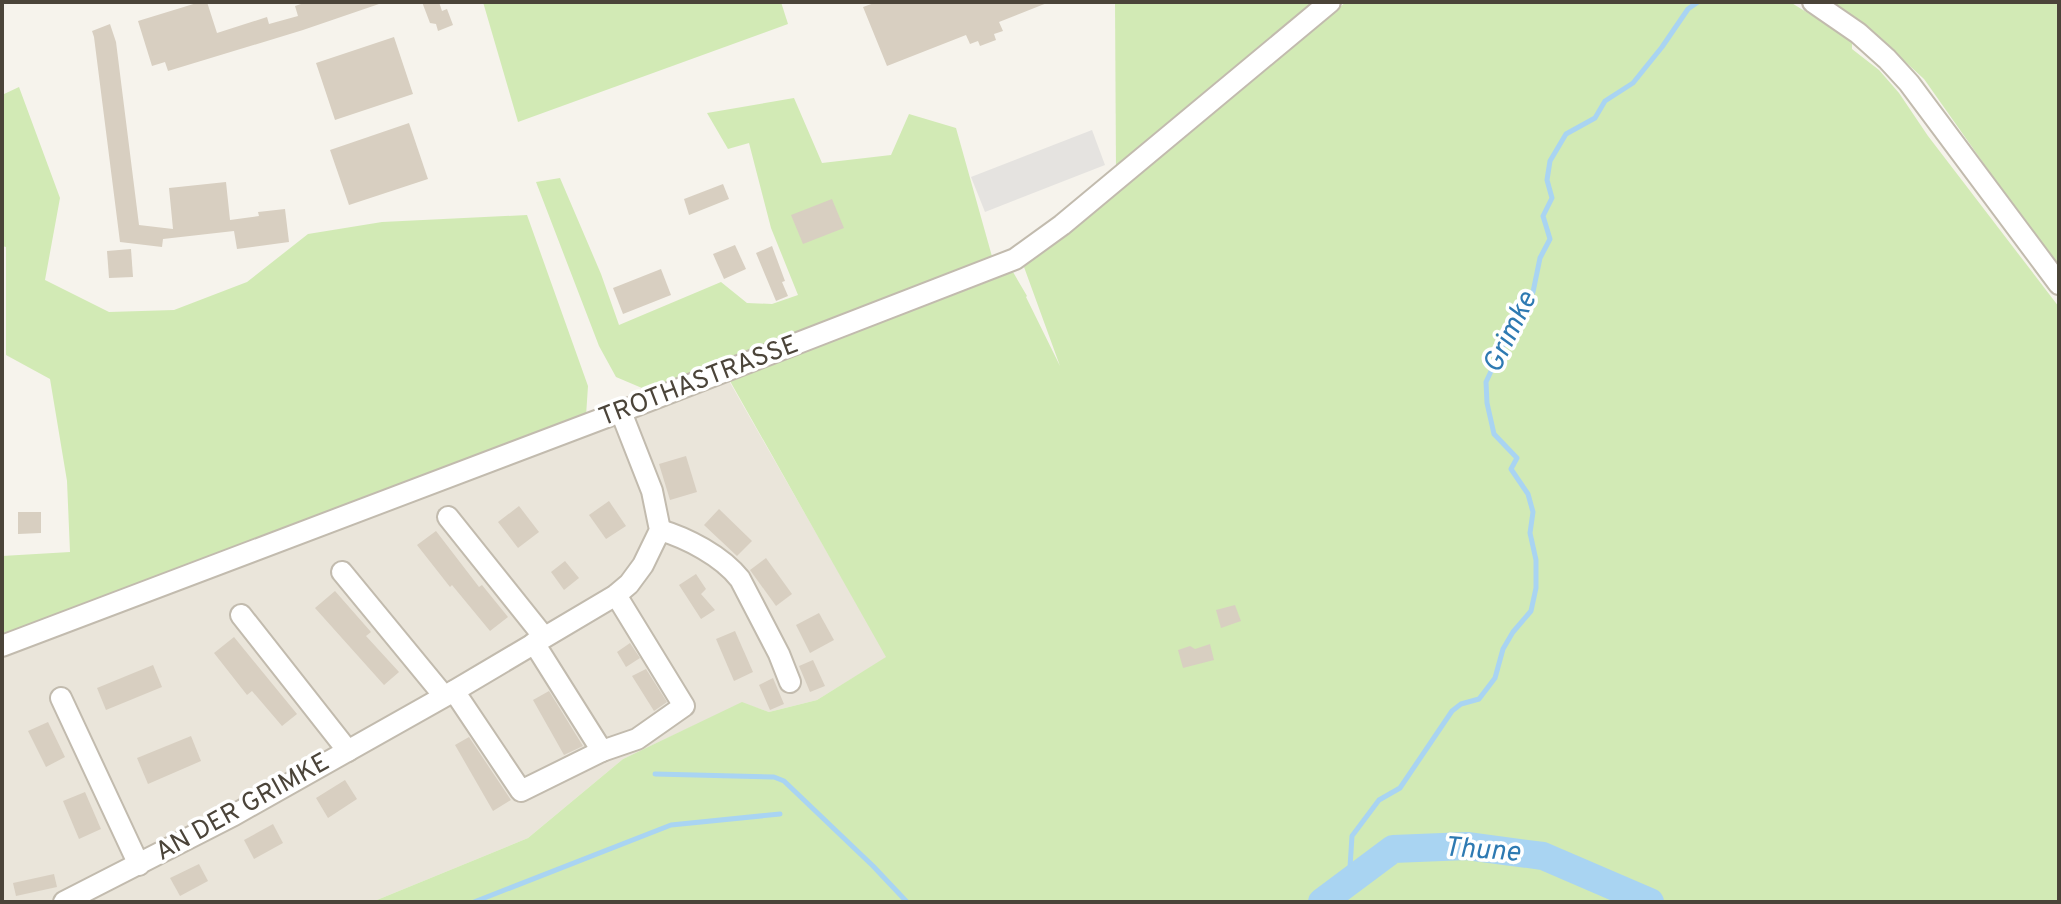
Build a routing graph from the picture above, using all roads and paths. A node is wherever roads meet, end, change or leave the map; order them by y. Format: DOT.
graph roads {
  1 [pos="1330,2"];
  2 [pos="1813,2"];
  3 [pos="2059,284"];
  4 [pos="621,412"];
  5 [pos="448,517"];
  6 [pos="660,530"];
  7 [pos="342,572"];
  8 [pos="616,595"];
  9 [pos="241,615"];
  10 [pos="539,640"];
  11 [pos="2,646"];
  12 [pos="790,682"];
  13 [pos="449,694"];
  14 [pos="61,698"];
  15 [pos="348,751"];
  16 [pos="602,751"];
  17 [pos="139,865"];
  18 [pos="64,902"];
  1 -- 4 [label="street, TROTHASTRASSE"];
  2 -- 3 [label="street"];
  4 -- 6 [label="street"];
  4 -- 11 [label="street, TROTHASTRASSE"];
  5 -- 10 [label="street"];
  6 -- 8 [label="street, AN DER GRIMKE"];
  6 -- 12 [label="street"];
  7 -- 13 [label="street"];
  8 -- 10 [label="street, AN DER GRIMKE"];
  8 -- 16 [label="street"];
  9 -- 15 [label="street, AN DER GRIMKE"];
  10 -- 13 [label="street, AN DER GRIMKE"];
  10 -- 16 [label="street"];
  13 -- 15 [label="street, AN DER GRIMKE"];
  13 -- 16 [label="street"];
  14 -- 17 [label="street, AN DER GRIMKE"];
  15 -- 17 [label="street, AN DER GRIMKE"];
  17 -- 18 [label="street, AN DER GRIMKE"];
}
